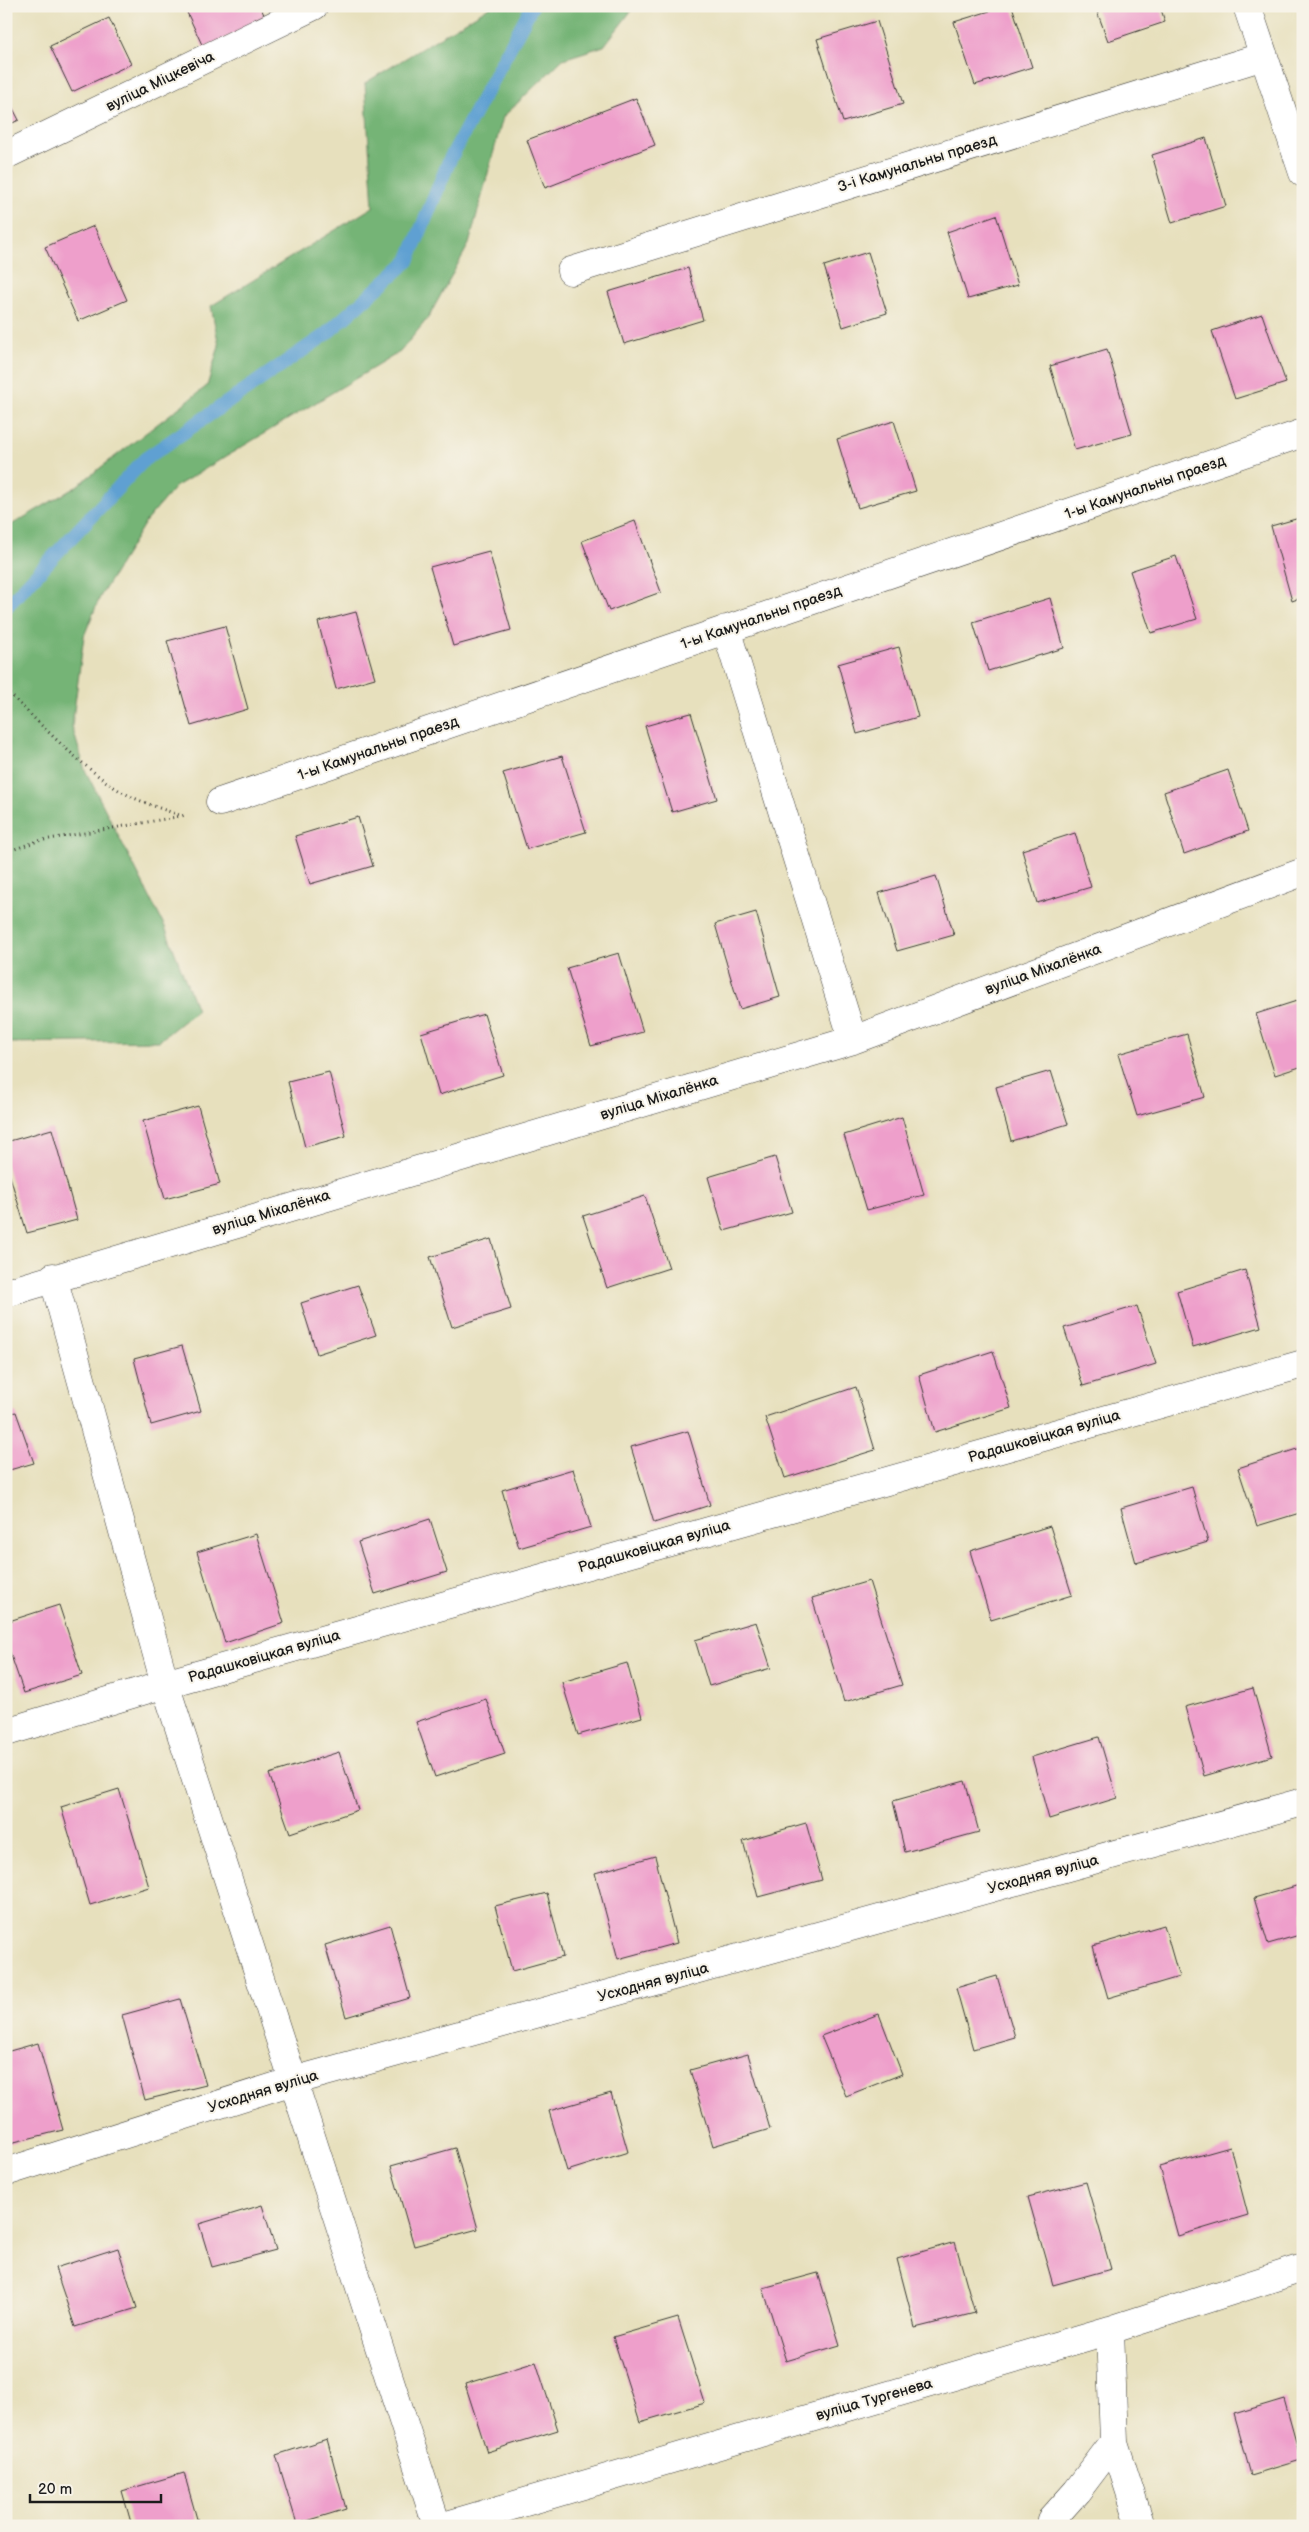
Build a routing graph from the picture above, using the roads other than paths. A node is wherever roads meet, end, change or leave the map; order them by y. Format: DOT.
graph roads {
  1 [pos="314,6"];
  2 [pos="1247,6"];
  3 [pos="1264,56"];
  4 [pos="6,155"];
  5 [pos="1303,173"];
  6 [pos="571,270"];
  7 [pos="1303,433"];
  8 [pos="726,629"];
  9 [pos="220,802"];
  10 [pos="1303,872"];
  11 [pos="853,1040"];
  12 [pos="53,1277"];
  13 [pos="6,1293"];
  14 [pos="1303,1364"];
  15 [pos="165,1684"];
  16 [pos="6,1732"];
  17 [pos="1303,1802"];
  18 [pos="293,2081"];
  19 [pos="6,2172"];
  20 [pos="1303,2268"];
  21 [pos="1110,2330"];
  22 [pos="1114,2442"];
  23 [pos="1045,2524"];
  24 [pos="438,2526"];
  25 [pos="444,2526"];
  26 [pos="1141,2526"];
  1 -- 4 [label="street, вуліца Міцкевіча"];
  2 -- 3 [label="street"];
  3 -- 5 [label="street"];
  3 -- 6 [label="street, 3-і Камунальны праезд"];
  7 -- 8 [label="street, 1-ы Камунальны праезд"];
  8 -- 9 [label="street, 1-ы Камунальны праезд"];
  8 -- 11 [label="street"];
  10 -- 11 [label="street, вуліца Міхалёнка"];
  11 -- 12 [label="street, вуліца Міхалёнка"];
  12 -- 13 [label="street, вуліца Міхалёнка"];
  12 -- 15 [label="street"];
  14 -- 15 [label="street, Радашковіцкая вуліца"];
  15 -- 16 [label="street, Радашковіцкая вуліца"];
  15 -- 18 [label="street"];
  17 -- 18 [label="street, Усходняя вуліца"];
  18 -- 19 [label="street, Усходняя вуліца"];
  18 -- 24 [label="street"];
  20 -- 21 [label="street, вуліца Тургенева"];
  21 -- 22 [label="street"];
  21 -- 25 [label="street, вуліца Тургенева"];
  22 -- 23 [label="street"];
  22 -- 26 [label="street"];
}
